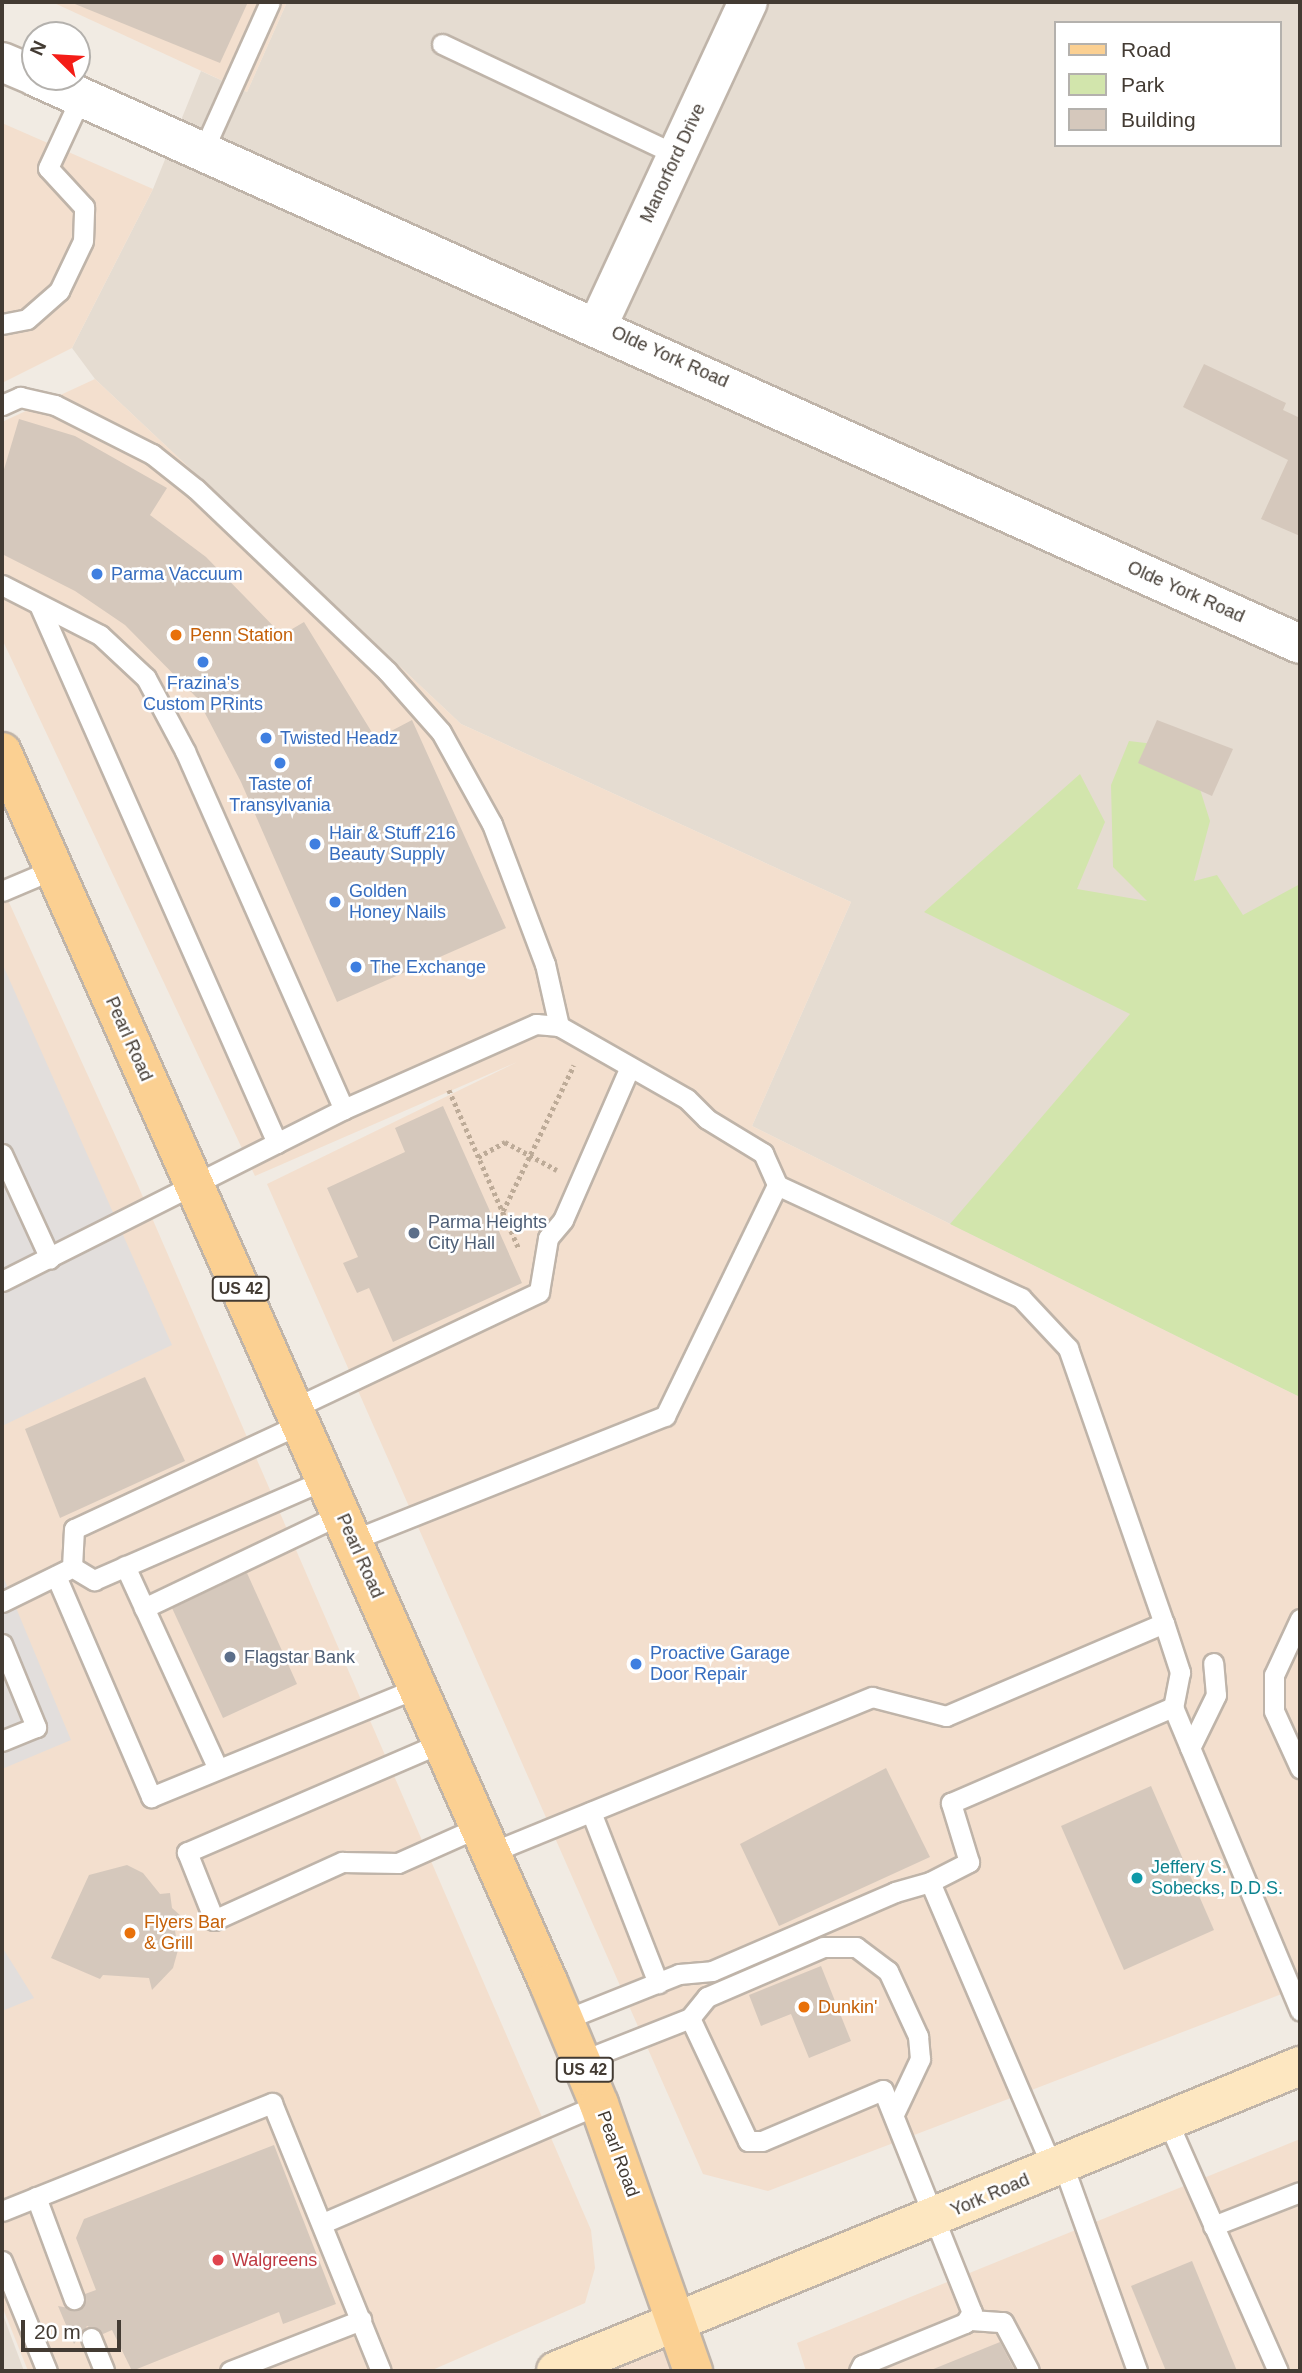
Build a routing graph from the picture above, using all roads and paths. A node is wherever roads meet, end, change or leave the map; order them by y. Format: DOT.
graph roads {
  1 [pos="270,2"];
  2 [pos="748,2"];
  3 [pos="442,44"];
  4 [pos="2,62"];
  5 [pos="21,70"];
  6 [pos="68,91"];
  7 [pos="82,97"];
  8 [pos="203,151"];
  9 [pos="677,155"];
  10 [pos="2,324"];
  11 [pos="598,325"];
  12 [pos="2,405"];
  13 [pos="2,585"];
  14 [pos="40,607"];
  15 [pos="1300,644"];
  16 [pos="2,752"];
  17 [pos="54,869"];
  18 [pos="2,891"];
  19 [pos="559,1026"];
  20 [pos="585,1041"];
  21 [pos="438,1067"];
  22 [pos="630,1067"];
  23 [pos="344,1109"];
  24 [pos="277,1143"];
  25 [pos="531,1153"];
  26 [pos="2,1154"];
  27 [pos="478,1157"];
  28 [pos="194,1185"];
  29 [pos="579,1185"];
  30 [pos="777,1185"];
  31 [pos="502,1212"];
  32 [pos="50,1259"];
  33 [pos="2,1281"];
  34 [pos="539,1292"];
  35 [pos="297,1416"];
  36 [pos="326,1479"];
  37 [pos="347,1527"];
  38 [pos="125,1566"];
  39 [pos="64,1572"];
  40 [pos="2,1602"];
  41 [pos="144,1608"];
  42 [pos="1300,1619"];
  43 [pos="1164,1623"];
  44 [pos="2,1644"];
  45 [pos="1213,1663"];
  46 [pos="419,1687"];
  47 [pos="1173,1707"];
  48 [pos="2,1741"];
  49 [pos="443,1742"];
  50 [pos="1190,1748"];
  51 [pos="218,1769"];
  52 [pos="1300,1769"];
  53 [pos="591,1812"];
  54 [pos="486,1839"];
  55 [pos="930,1882"];
  56 [pos="658,1983"];
  57 [pos="1300,2011"];
  58 [pos="690,2018"];
  59 [pos="564,2020"];
  60 [pos="582,2061"];
  61 [pos="1300,2066"];
  62 [pos="599,2104"];
  63 [pos="894,2114"];
  64 [pos="1167,2122"];
  65 [pos="1058,2167"];
  66 [pos="1300,2192"];
  67 [pos="36,2197"];
  68 [pos="2,2211"];
  69 [pos="933,2219"];
  70 [pos="323,2223"];
  71 [pos="1213,2226"];
  72 [pos="2,2260"];
  73 [pos="75,2299"];
  74 [pos="361,2320"];
  75 [pos="678,2320"];
  76 [pos="971,2320"];
  77 [pos="91,2338"];
  78 [pos="562,2370"];
  79 [pos="47,2371"];
  80 [pos="104,2371"];
  81 [pos="230,2371"];
  82 [pos="381,2371"];
  83 [pos="693,2371"];
  84 [pos="859,2371"];
  85 [pos="1029,2371"];
  86 [pos="1137,2371"];
  87 [pos="1278,2371"];
  1 -- 8 [label="lane"];
  2 -- 9 [label="street, Manorford Drive"];
  3 -- 9 [label="lane"];
  4 -- 5 [label="street, Olde York Road"];
  6 -- 7 [label="street, Olde York Road"];
  7 -- 8 [label="street, Olde York Road"];
  7 -- 10 [label="lane"];
  8 -- 11 [label="street, Olde York Road"];
  9 -- 11 [label="street, Manorford Drive"];
  11 -- 15 [label="street, Olde York Road"];
  12 -- 19 [label="lane"];
  13 -- 14 [label="lane"];
  14 -- 23 [label="lane"];
  14 -- 24 [label="lane"];
  16 -- 17 [label="main road, Pearl Road / US 42"];
  17 -- 18 [label="lane"];
  17 -- 28 [label="main road, Pearl Road / US 42"];
  19 -- 20 [label="lane"];
  19 -- 21 [label="lane"];
  20 -- 22 [label="lane"];
  20 -- 25 [label="path"];
  21 -- 23 [label="lane"];
  21 -- 27 [label="path"];
  22 -- 29 [label="lane"];
  22 -- 30 [label="lane"];
  23 -- 24 [label="lane"];
  24 -- 28 [label="lane"];
  25 -- 27 [label="path"];
  25 -- 29 [label="path"];
  25 -- 31 [label="path"];
  26 -- 32 [label="lane"];
  27 -- 31 [label="path"];
  28 -- 32 [label="lane"];
  28 -- 35 [label="main road, Pearl Road / US 42"];
  29 -- 34 [label="lane"];
  30 -- 37 [label="lane"];
  30 -- 43 [label="lane"];
  31 -- 34 [label="path"];
  32 -- 33 [label="lane"];
  34 -- 35 [label="lane"];
  35 -- 36 [label="main road, Pearl Road / US 42"];
  35 -- 39 [label="lane"];
  36 -- 37 [label="main road, Pearl Road / US 42"];
  36 -- 38 [label="lane"];
  37 -- 41 [label="lane"];
  37 -- 46 [label="main road, Pearl Road / US 42"];
  38 -- 39 [label="lane"];
  38 -- 41 [label="lane"];
  39 -- 40 [label="lane"];
  39 -- 51 [label="lane"];
  41 -- 51 [label="lane"];
  42 -- 52 [label="lane"];
  43 -- 47 [label="lane"];
  43 -- 53 [label="lane"];
  44 -- 48 [label="lane"];
  45 -- 50 [label="lane"];
  46 -- 49 [label="main road, Pearl Road / US 42"];
  46 -- 51 [label="lane"];
  47 -- 50 [label="lane"];
  47 -- 55 [label="lane"];
  49 -- 54 [label="main road, Pearl Road / US 42"];
  49 -- 54 [label="lane"];
  50 -- 57 [label="lane"];
  53 -- 54 [label="lane"];
  53 -- 56 [label="lane"];
  54 -- 59 [label="main road, Pearl Road / US 42"];
  55 -- 56 [label="lane"];
  55 -- 65 [label="lane"];
  56 -- 59 [label="lane"];
  58 -- 60 [label="lane"];
  58 -- 63 [label="lane"];
  58 -- 63 [label="lane"];
  59 -- 60 [label="main road, Pearl Road / US 42"];
  60 -- 62 [label="main road, Pearl Road / US 42"];
  61 -- 64 [label="main road, York Road"];
  62 -- 70 [label="lane"];
  62 -- 75 [label="main road, Pearl Road / US 42"];
  63 -- 69 [label="lane"];
  64 -- 65 [label="main road, York Road"];
  64 -- 71 [label="lane"];
  65 -- 69 [label="main road, York Road"];
  65 -- 86 [label="lane"];
  66 -- 71 [label="lane"];
  67 -- 68 [label="lane"];
  67 -- 70 [label="lane"];
  67 -- 73 [label="lane"];
  69 -- 75 [label="main road, York Road"];
  69 -- 76 [label="lane"];
  70 -- 74 [label="lane"];
  71 -- 87 [label="lane"];
  72 -- 79 [label="lane"];
  74 -- 81 [label="lane"];
  74 -- 82 [label="lane"];
  75 -- 78 [label="main road, York Road"];
  75 -- 83 [label="main road, Pearl Road / US 42"];
  76 -- 84 [label="lane"];
  76 -- 85 [label="lane"];
  77 -- 80 [label="lane"];
}
